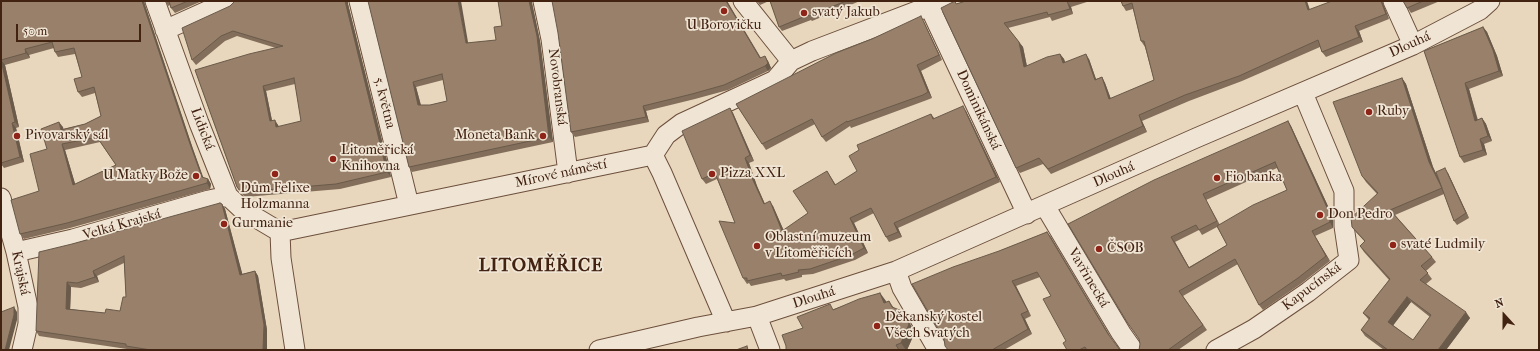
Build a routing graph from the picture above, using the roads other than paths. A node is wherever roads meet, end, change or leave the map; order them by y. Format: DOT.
graph roads {
  1 [pos="155,1"];
  2 [pos="229,1"];
  3 [pos="359,1"];
  4 [pos="544,1"];
  5 [pos="744,1"];
  6 [pos="1393,1"];
  7 [pos="1490,1"];
  8 [pos="936,4"];
  9 [pos="165,30"];
  10 [pos="1413,45"];
  11 [pos="791,61"];
  12 [pos="1303,93"];
  13 [pos="653,155"];
  14 [pos="568,173"];
  15 [pos="228,196"];
  16 [pos="1,198"];
  17 [pos="409,205"];
  18 [pos="1045,206"];
  19 [pos="1027,214"];
  20 [pos="280,232"];
  21 [pos="16,252"];
  22 [pos="896,271"];
  23 [pos="757,316"];
  24 [pos="726,322"];
  25 [pos="27,349"];
  26 [pos="294,350"];
  27 [pos="599,350"];
  28 [pos="770,350"];
  29 [pos="938,350"];
  30 [pos="1133,350"];
  31 [pos="1216,350"];
  1 -- 9 [label="street, Lidická"];
  2 -- 9 [label="street"];
  3 -- 17 [label="street, 5. května"];
  4 -- 14 [label="street, Novobranská"];
  5 -- 11 [label="street"];
  6 -- 10 [label="street"];
  7 -- 10 [label="street, Dlouhá"];
  8 -- 11 [label="street"];
  8 -- 19 [label="street, Dominikánská"];
  9 -- 15 [label="street, Lidická"];
  10 -- 12 [label="street, Dlouhá"];
  11 -- 13 [label="street"];
  12 -- 18 [label="street, Dlouhá"];
  12 -- 31 [label="street, Kapucínská"];
  13 -- 14 [label="street, Mírové náměstí"];
  13 -- 24 [label="street"];
  14 -- 17 [label="street, Mírové náměstí"];
  15 -- 20 [label="street, Lidická"];
  15 -- 21 [label="street, Velká Krajská"];
  16 -- 21 [label="street, Krajská"];
  17 -- 20 [label="street, Mírové náměstí"];
  18 -- 19 [label="street, Dlouhá"];
  18 -- 30 [label="street, Vavřinecká"];
  19 -- 22 [label="street, Dlouhá"];
  20 -- 26 [label="street"];
  21 -- 25 [label="street, Krajská"];
  22 -- 23 [label="street, Dlouhá"];
  22 -- 29 [label="street"];
  23 -- 24 [label="street, Dlouhá"];
  23 -- 28 [label="street"];
  24 -- 27 [label="street"];
}
